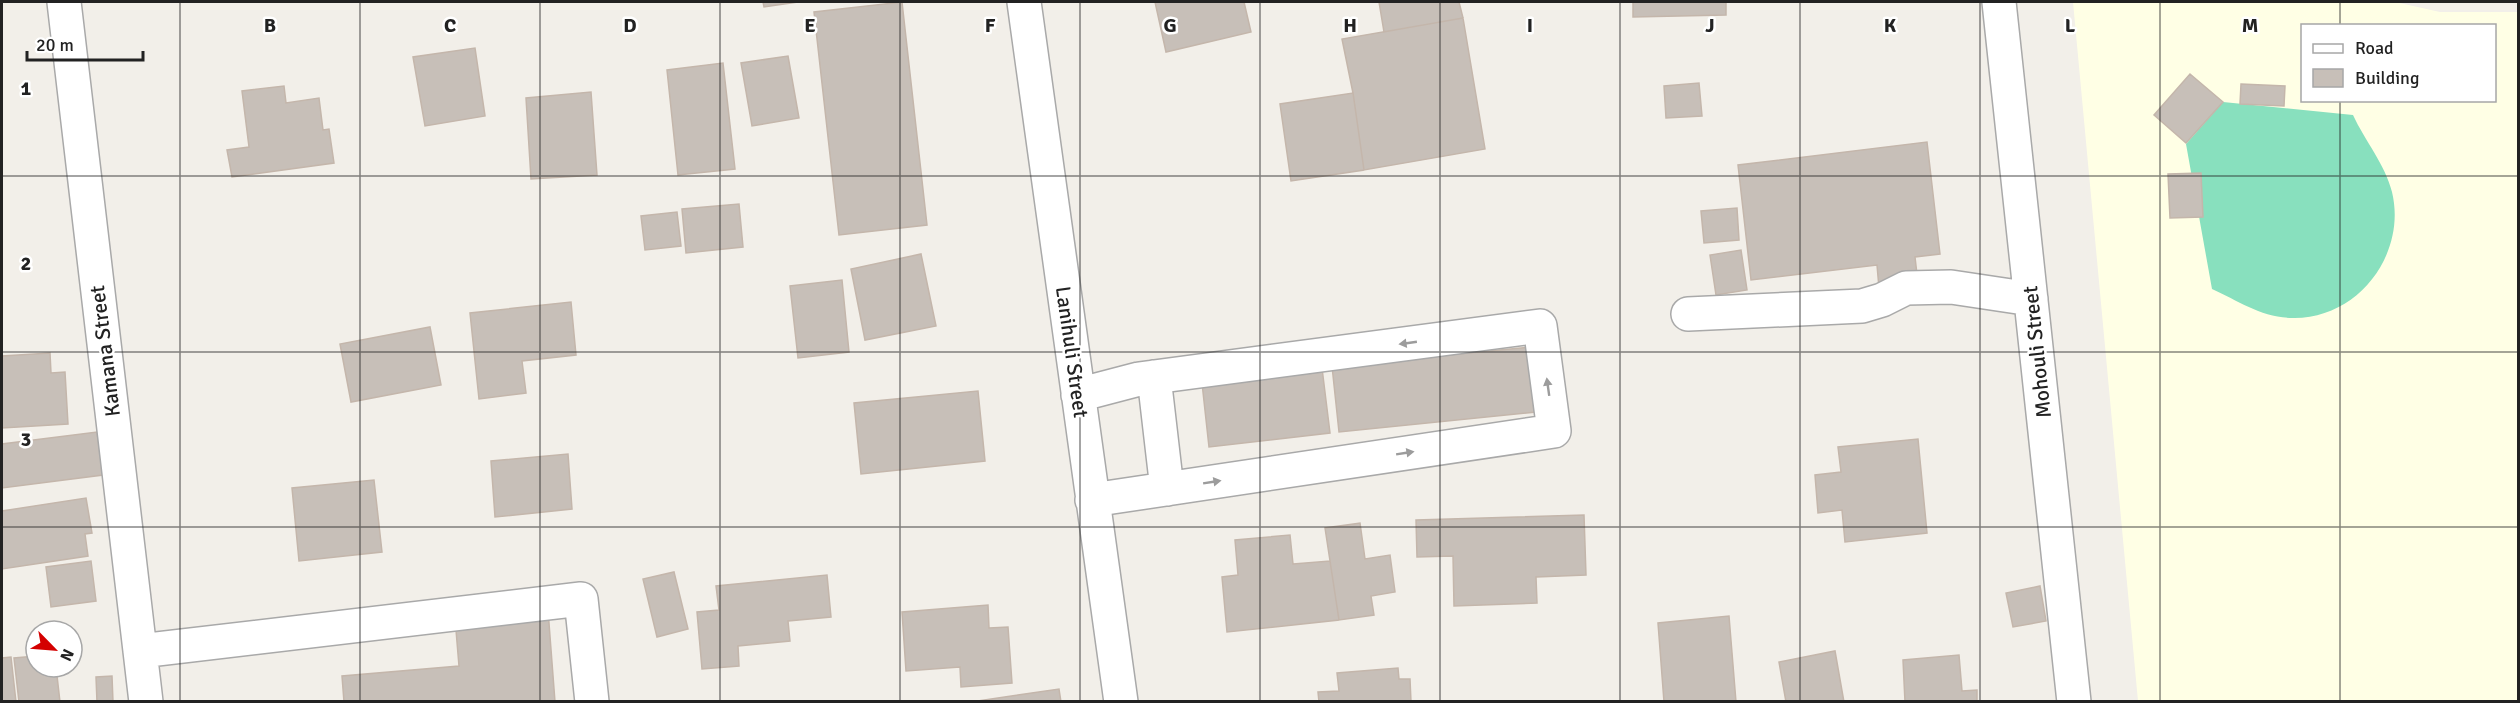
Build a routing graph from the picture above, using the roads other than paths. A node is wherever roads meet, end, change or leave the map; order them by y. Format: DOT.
graph roads {
  1 [pos="64,2"];
  2 [pos="1024,2"];
  3 [pos="1999,2"];
  4 [pos="2031,299"];
  5 [pos="1688,314"];
  6 [pos="1154,377"];
  7 [pos="1078,395"];
  8 [pos="1167,489"];
  9 [pos="1092,500"];
  10 [pos="140,651"];
  11 [pos="146,702"];
  12 [pos="592,702"];
  13 [pos="1120,702"];
  14 [pos="2074,702"];
  1 -- 10 [label="street, Kamana Street"];
  2 -- 7 [label="street, Lanihuli Street"];
  3 -- 4 [label="street, Mohouli Street"];
  4 -- 5 [label="street"];
  4 -- 14 [label="street, Mohouli Street"];
  6 -- 7 [label="street"];
  6 -- 8 [label="street"];
  8 -- 6 [label="street, one-way"];
  7 -- 9 [label="street, Lanihuli Street"];
  8 -- 9 [label="street"];
  9 -- 13 [label="street, Lanihuli Street"];
  10 -- 11 [label="street, Kamana Street"];
  10 -- 12 [label="street"];
}
